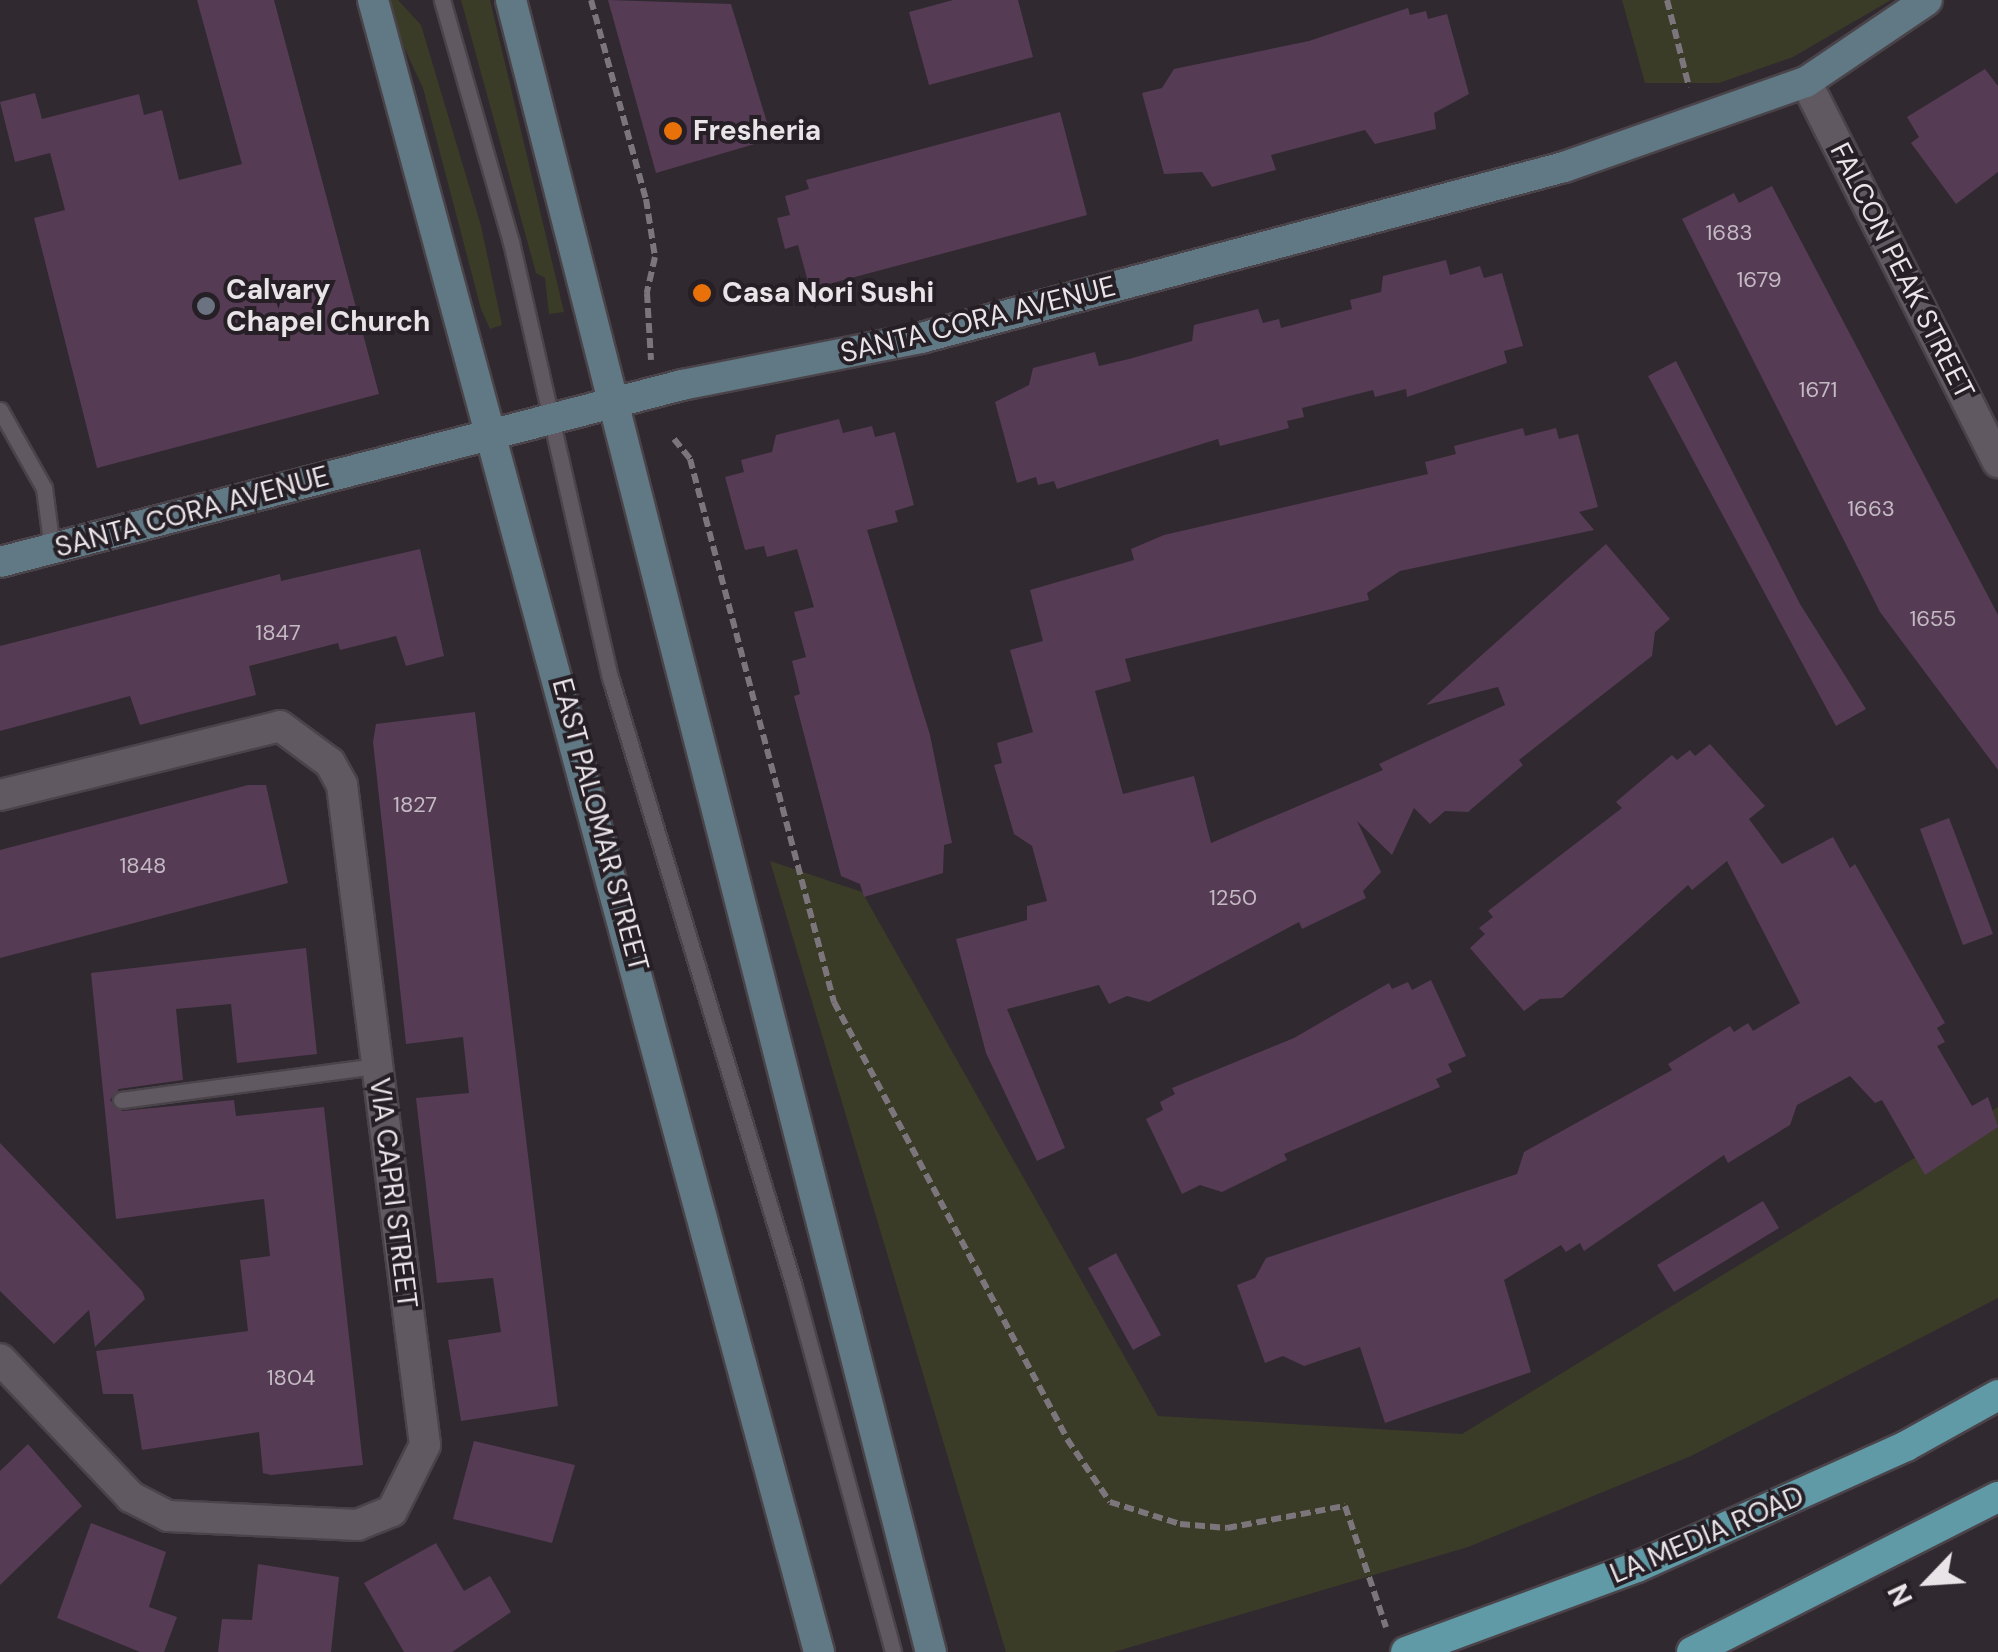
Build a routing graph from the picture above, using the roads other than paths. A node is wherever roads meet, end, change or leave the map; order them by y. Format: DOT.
graph roads {
  1 [pos="373,0"];
  2 [pos="442,0"];
  3 [pos="511,0"];
  4 [pos="1927,0"];
  5 [pos="1806,82"];
  6 [pos="612,403"];
  7 [pos="0,410"];
  8 [pos="550,418"];
  9 [pos="494,433"];
  10 [pos="1997,458"];
  11 [pos="52,549"];
  12 [pos="0,562"];
  13 [pos="0,795"];
  14 [pos="377,1066"];
  15 [pos="121,1100"];
  16 [pos="0,1358"];
  17 [pos="1998,1396"];
  18 [pos="1998,1498"];
  19 [pos="1397,1643"];
  20 [pos="819,1652"];
  21 [pos="893,1652"];
  22 [pos="931,1652"];
  23 [pos="1692,1652"];
  1 -- 9 [label="main road, EAST PALOMAR STREET"];
  2 -- 8 [label="lane"];
  3 -- 6 [label="main road"];
  4 -- 5 [label="main road, SANTA CORA AVENUE"];
  5 -- 6 [label="main road, SANTA CORA AVENUE"];
  5 -- 10 [label="street, FALCON PEAK STREET"];
  6 -- 8 [label="main road, SANTA CORA AVENUE"];
  6 -- 22 [label="main road"];
  7 -- 11 [label="lane"];
  8 -- 9 [label="main road, SANTA CORA AVENUE"];
  8 -- 21 [label="lane"];
  9 -- 11 [label="main road, SANTA CORA AVENUE"];
  9 -- 20 [label="main road, EAST PALOMAR STREET"];
  11 -- 12 [label="main road, SANTA CORA AVENUE"];
  13 -- 14 [label="street, VIA CAPRI STREET"];
  14 -- 15 [label="lane"];
  14 -- 16 [label="street, VIA CAPRI STREET"];
  17 -- 19 [label="main road, LA MEDIA ROAD"];
  18 -- 23 [label="main road"];
}
